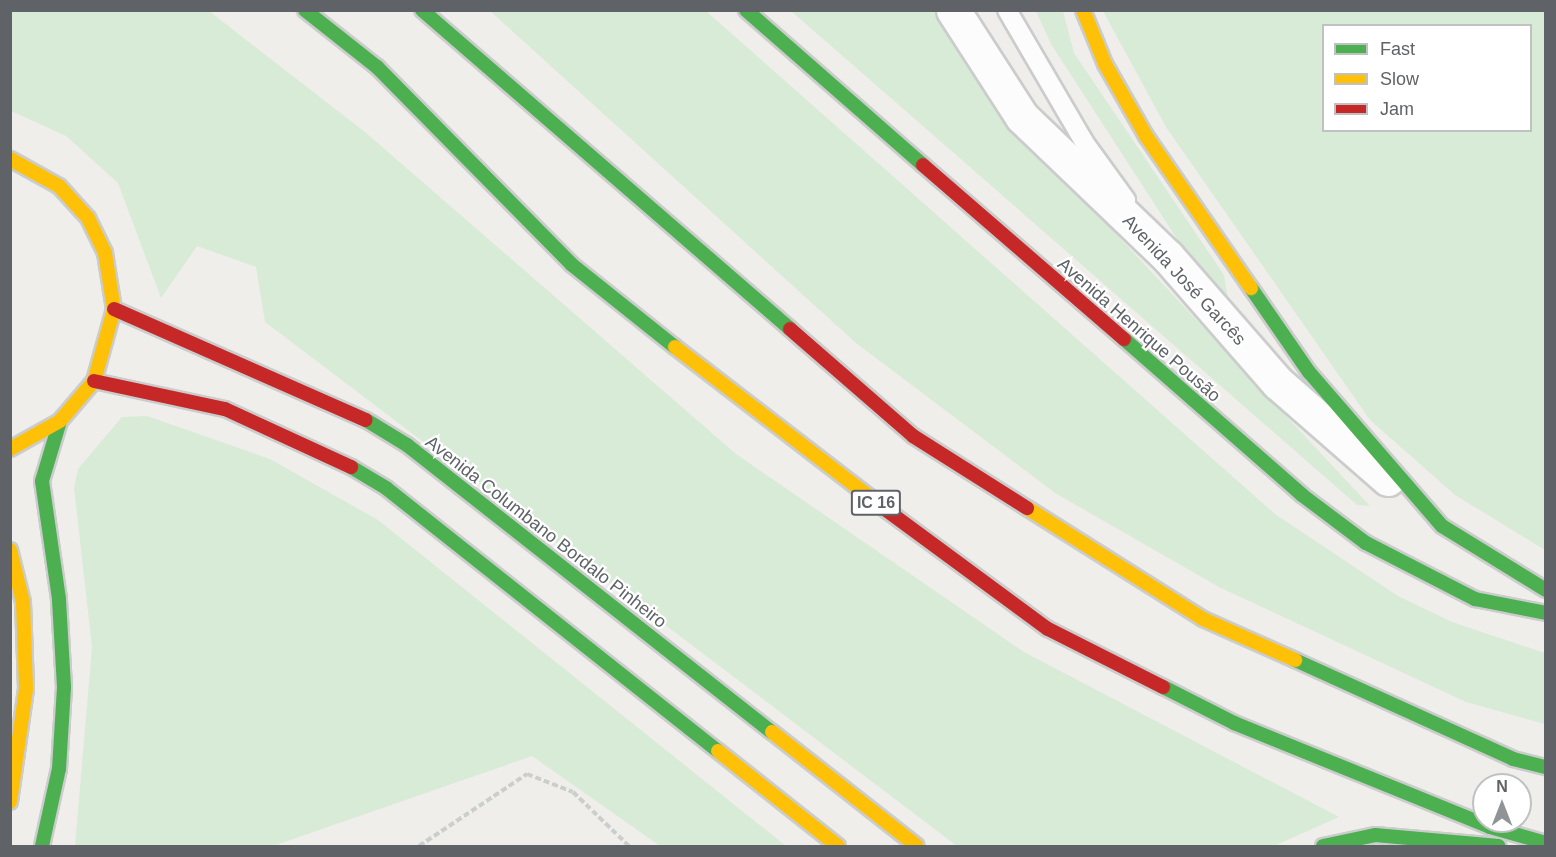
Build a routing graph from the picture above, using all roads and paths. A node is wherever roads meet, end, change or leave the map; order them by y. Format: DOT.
graph roads {
  1 [pos="305,10"];
  2 [pos="422,10"];
  3 [pos="746,10"];
  4 [pos="953,10"];
  5 [pos="1007,10"];
  6 [pos="1083,10"];
  7 [pos="10,159"];
  8 [pos="1168,256"];
  9 [pos="114,309"];
  10 [pos="94,381"];
  11 [pos="60,422"];
  12 [pos="10,449"];
  13 [pos="1442,526"];
  14 [pos="10,550"];
  15 [pos="1545,590"];
  16 [pos="1545,613"];
  17 [pos="1545,767"];
  18 [pos="10,802"];
  19 [pos="1545,843"];
  20 [pos="42,846"];
  21 [pos="419,846"];
  22 [pos="629,846"];
  23 [pos="838,846"];
  24 [pos="916,846"];
  25 [pos="1323,846"];
  26 [pos="1499,846"];
  1 -- 19 [label="main road, IC 16"];
  2 -- 17 [label="main road"];
  3 -- 16 [label="main road, Avenida Henrique Pousão"];
  4 -- 8 [label="street, Avenida José Garcês"];
  5 -- 8 [label="lane"];
  6 -- 13 [label="main road"];
  7 -- 9 [label="main road"];
  8 -- 13 [label="street, Avenida José Garcês"];
  9 -- 10 [label="main road"];
  9 -- 24 [label="main road, Avenida Columbano Bordalo Pinheiro"];
  10 -- 11 [label="main road"];
  10 -- 23 [label="main road"];
  11 -- 12 [label="main road"];
  11 -- 20 [label="main road"];
  13 -- 15 [label="main road"];
  14 -- 18 [label="main road"];
  21 -- 22 [label="path"];
  25 -- 26 [label="main road"];
}
